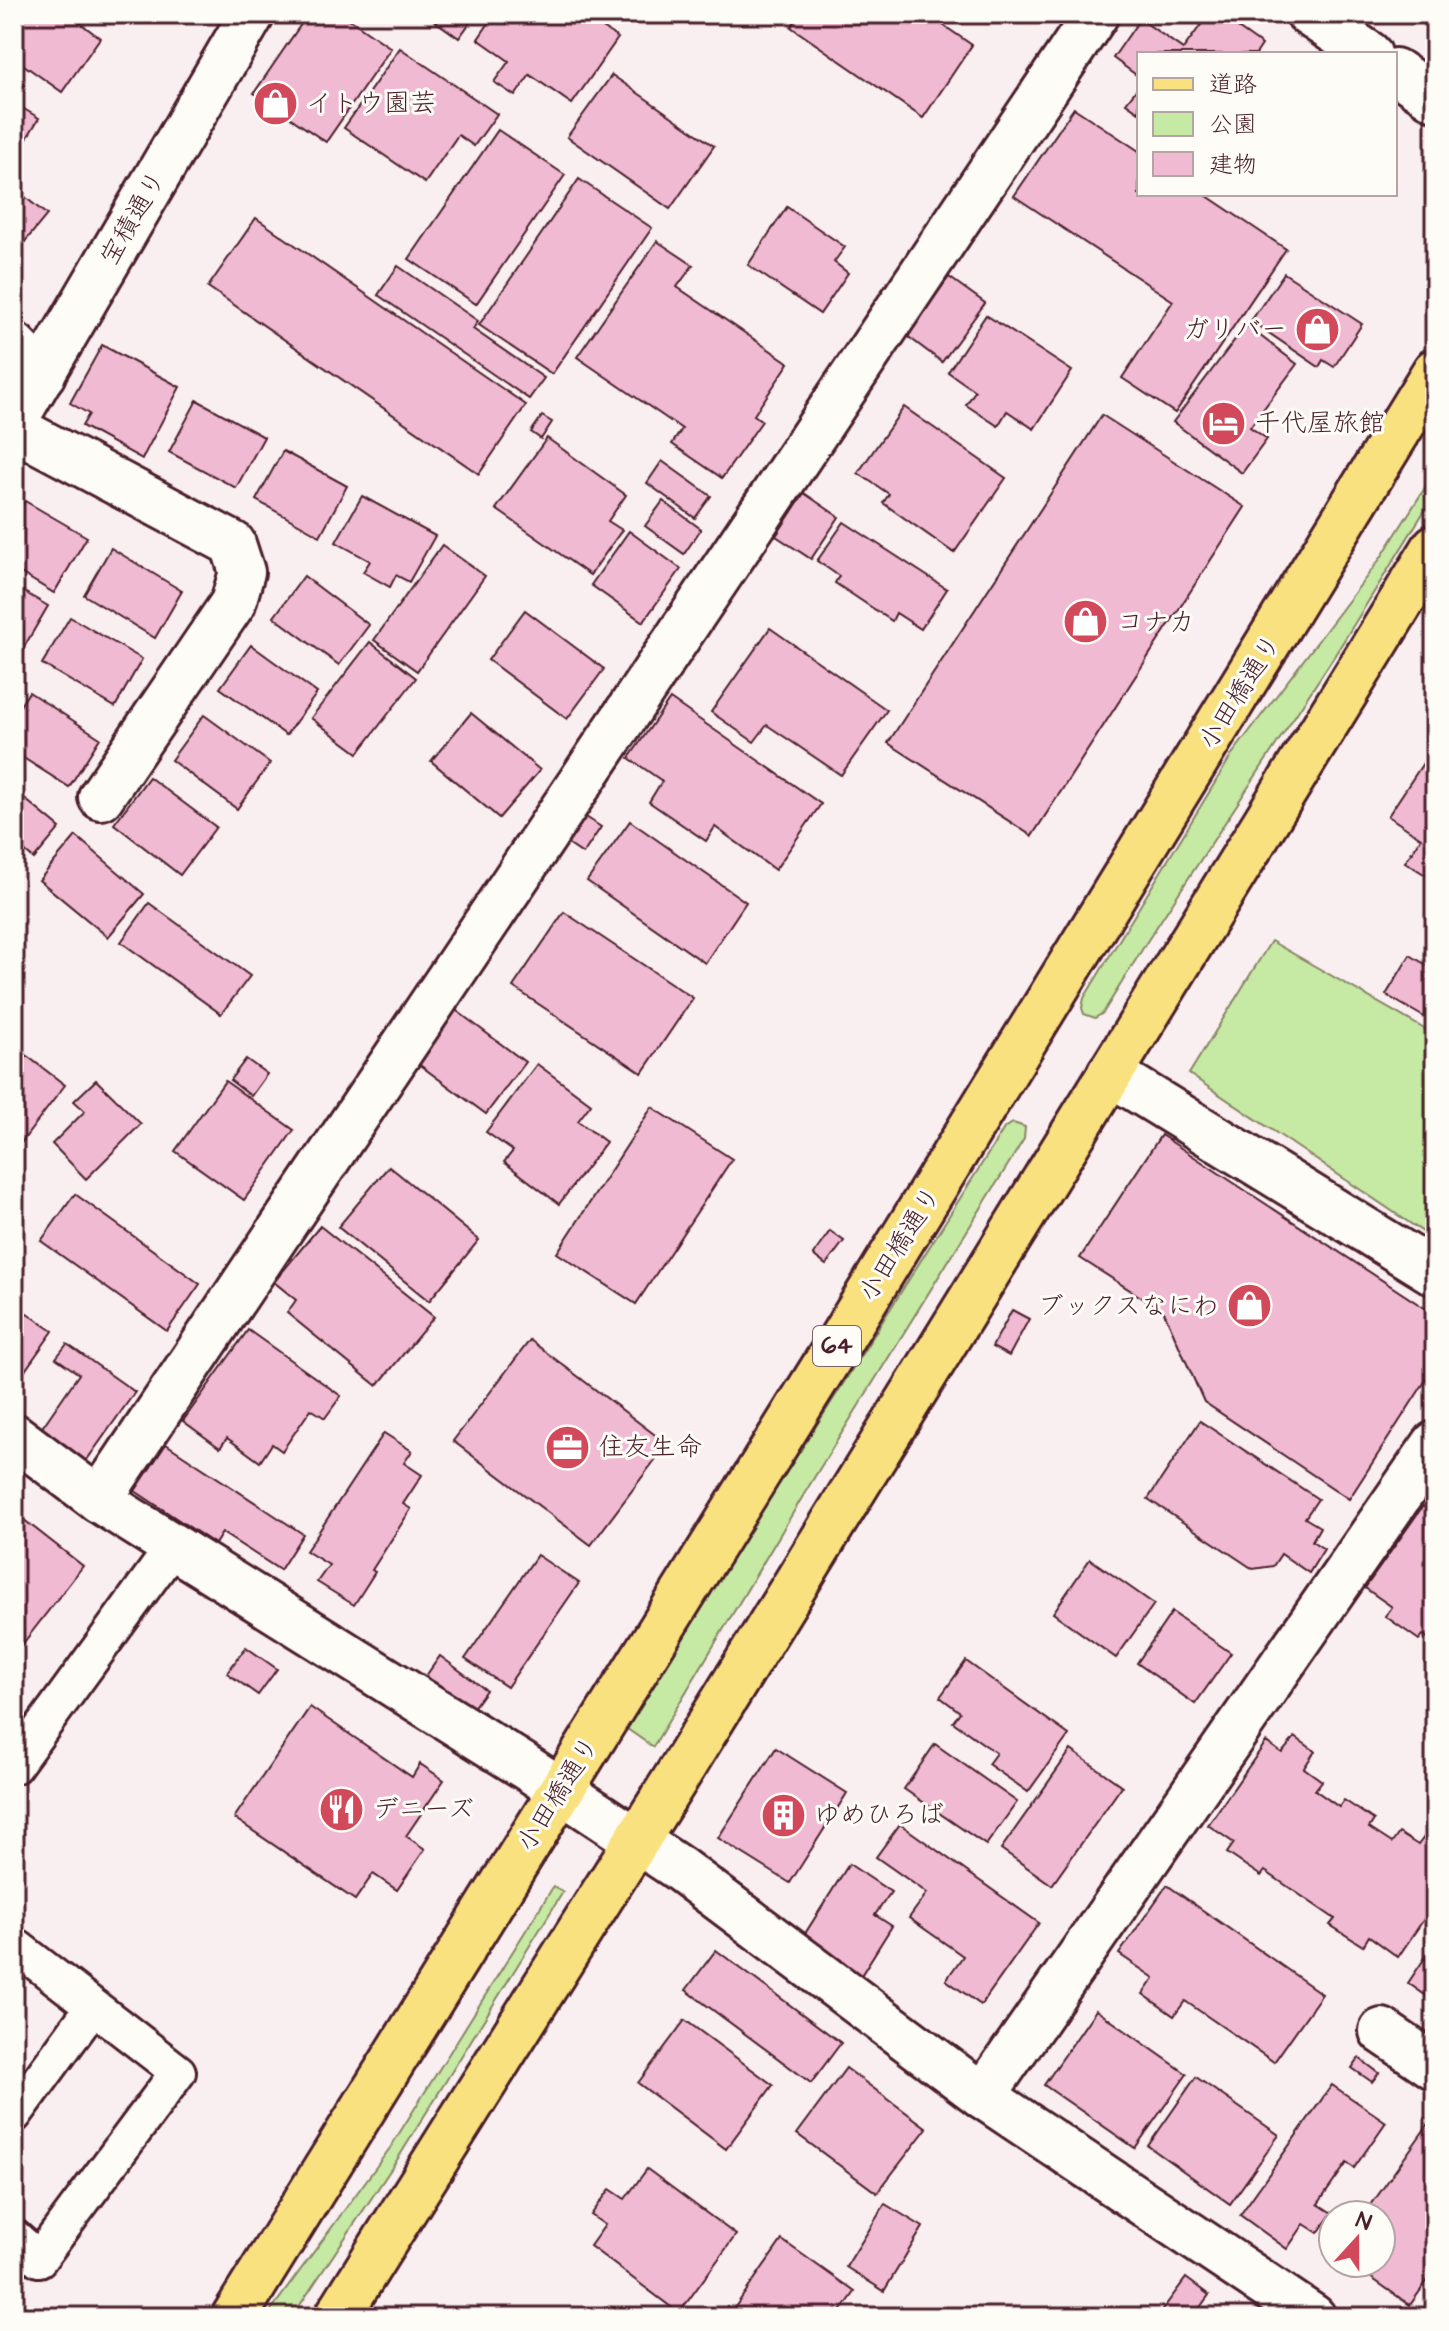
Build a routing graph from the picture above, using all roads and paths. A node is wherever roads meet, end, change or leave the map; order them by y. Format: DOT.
graph roads {
  1 [pos="252,14"];
  2 [pos="1096,14"];
  3 [pos="1309,14"];
  4 [pos="1366,52"];
  5 [pos="1397,72"];
  6 [pos="1435,98"];
  7 [pos="28,360"];
  8 [pos="1435,371"];
  9 [pos="14,425"];
  10 [pos="1435,547"];
  11 [pos="101,797"];
  12 [pos="1110,1073"];
  13 [pos="1435,1273"];
  14 [pos="14,1436"];
  15 [pos="1435,1444"];
  16 [pos="99,1500"];
  17 [pos="173,1547"];
  18 [pos="14,1766"];
  19 [pos="560,1790"];
  20 [pos="637,1840"];
  21 [pos="14,1945"];
  22 [pos="93,2007"];
  23 [pos="1382,2031"];
  24 [pos="1435,2067"];
  25 [pos="983,2096"];
  26 [pos="14,2115"];
  27 [pos="14,2237"];
  28 [pos="234,2317"];
  29 [pos="337,2317"];
  30 [pos="1313,2317"];
  1 -- 7 [label="street, 宝積通り"];
  2 -- 16 [label="street"];
  3 -- 4 [label="street"];
  5 -- 6 [label="street"];
  7 -- 9 [label="street, 宝積通り"];
  8 -- 19 [label="main road, 小田橋通り / 64"];
  9 -- 11 [label="street"];
  10 -- 12 [label="main road"];
  12 -- 13 [label="street"];
  12 -- 20 [label="main road"];
  14 -- 16 [label="street"];
  15 -- 25 [label="street"];
  16 -- 17 [label="street"];
  17 -- 18 [label="lane"];
  17 -- 19 [label="street"];
  19 -- 20 [label="street"];
  19 -- 28 [label="main road, 小田橋通り / 64"];
  20 -- 25 [label="street"];
  20 -- 29 [label="main road"];
  21 -- 22 [label="lane"];
  22 -- 26 [label="lane"];
  22 -- 27 [label="lane"];
  23 -- 24 [label="street"];
  25 -- 30 [label="street"];
}
